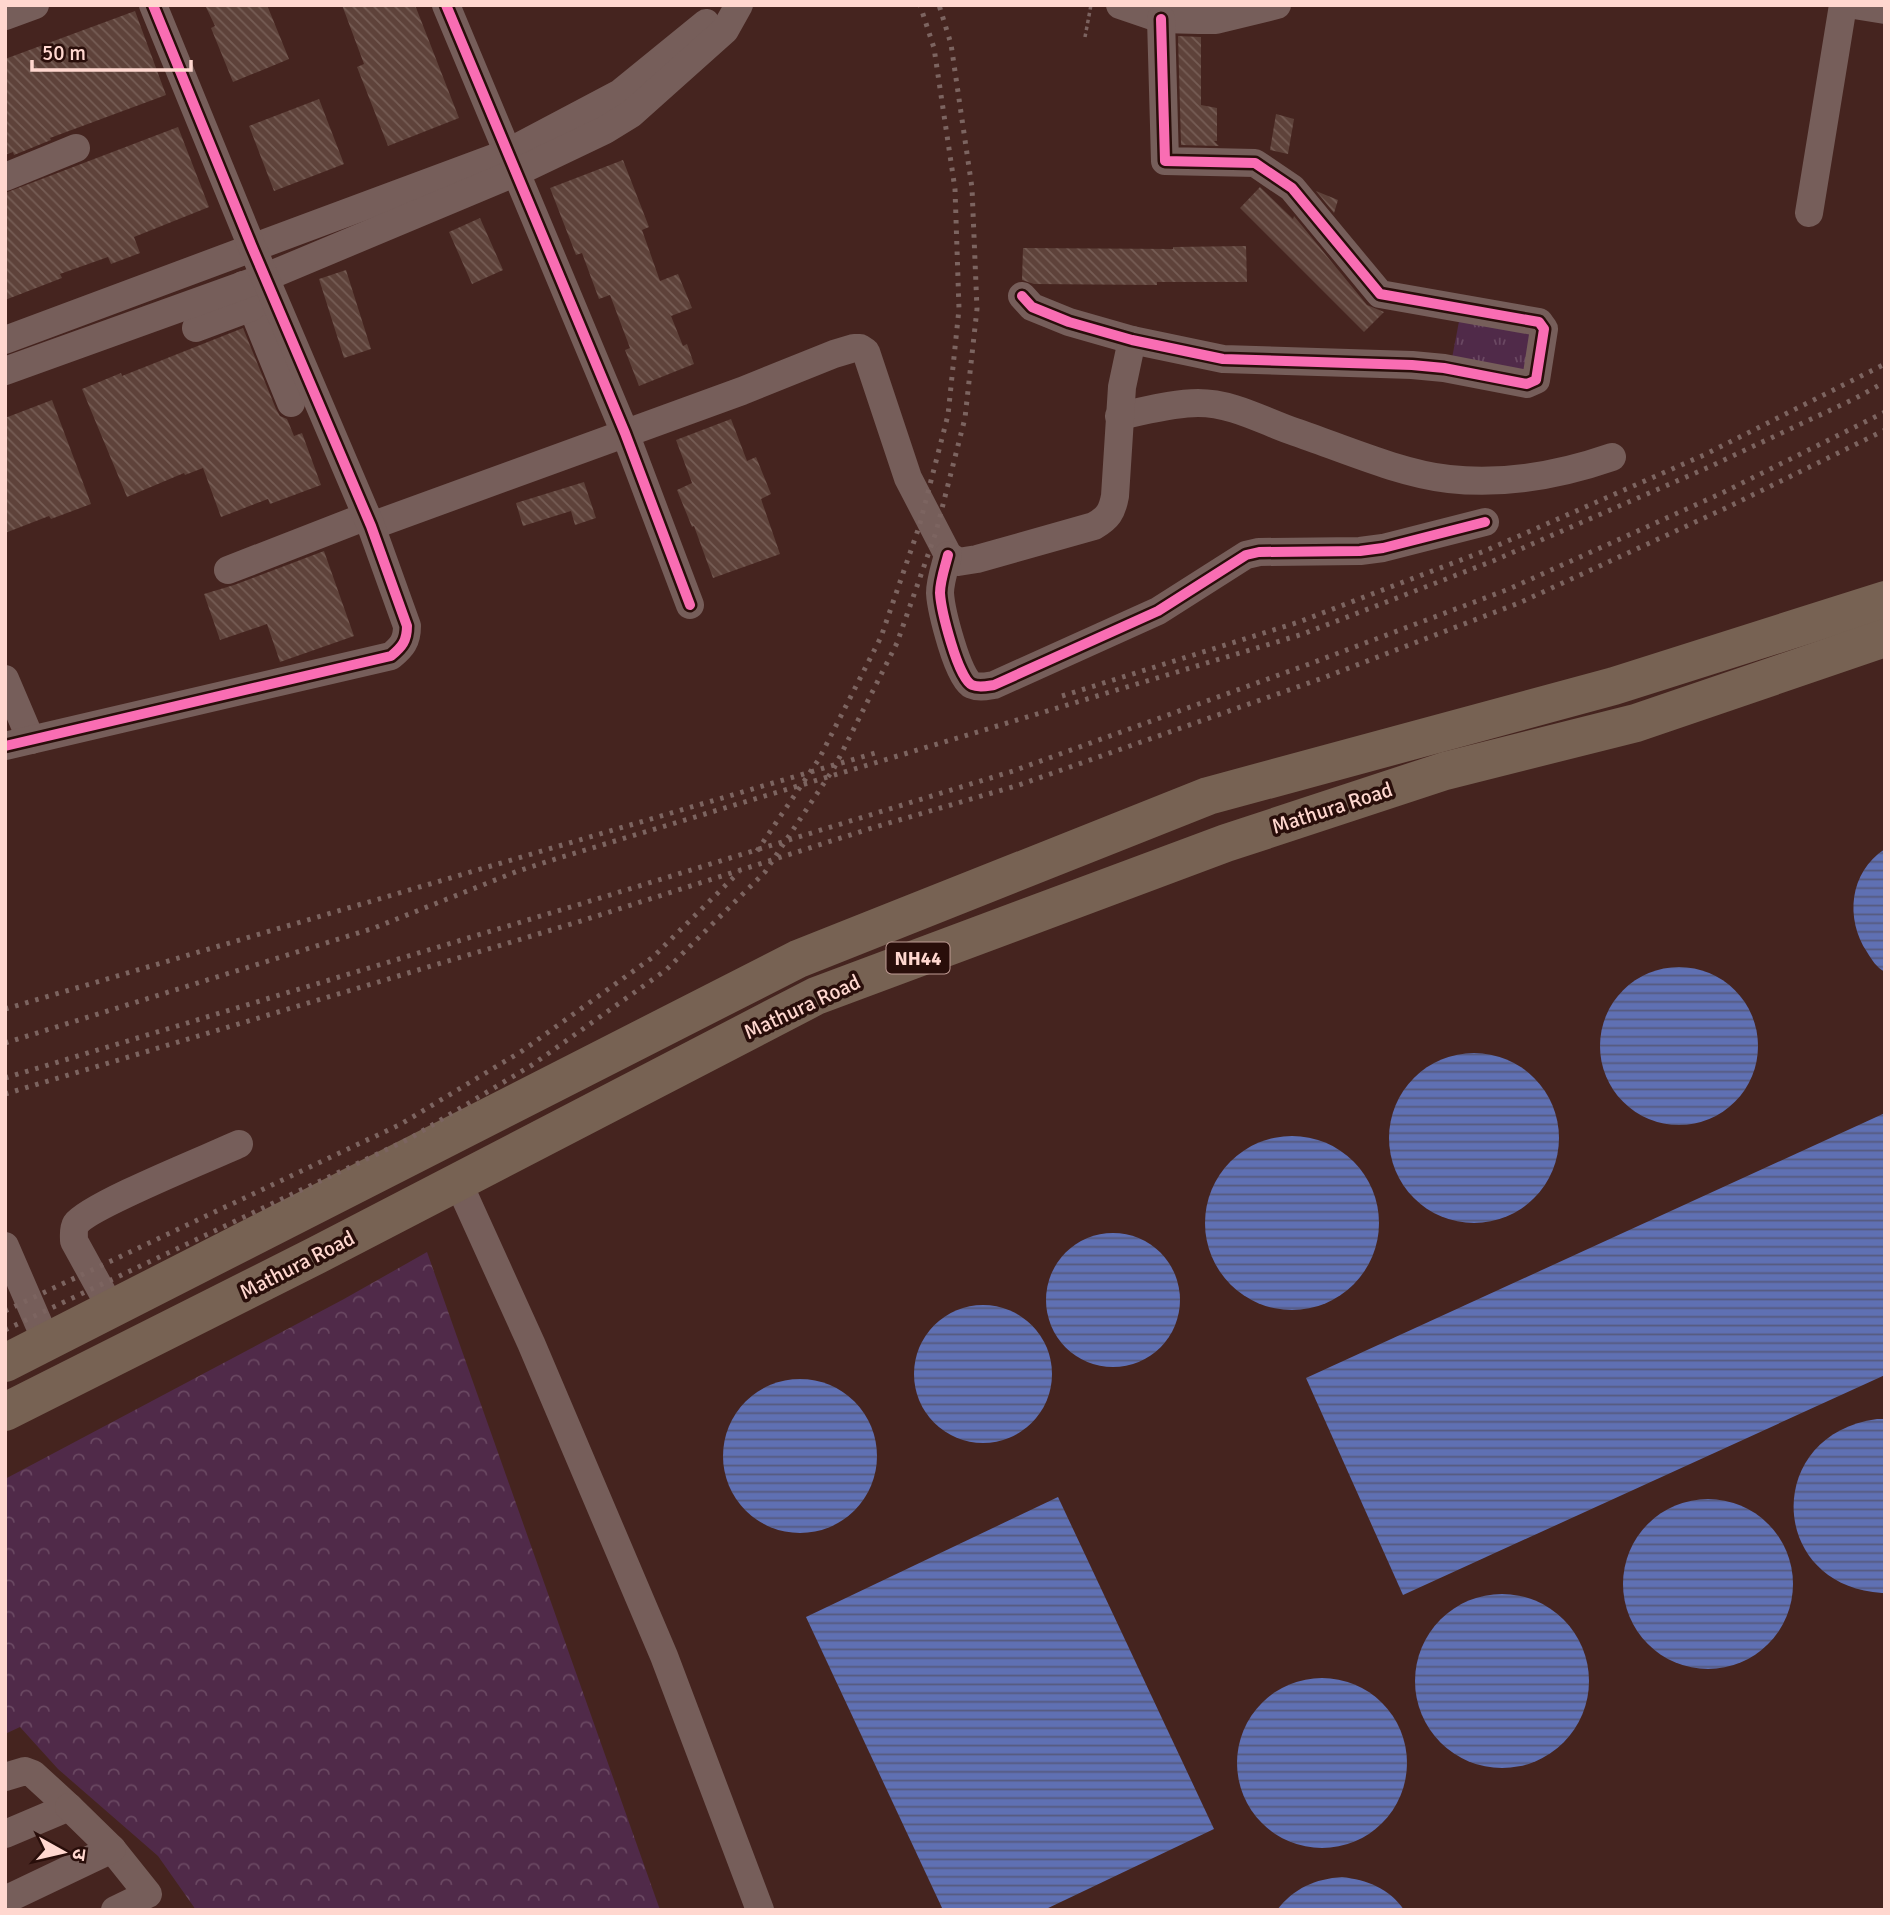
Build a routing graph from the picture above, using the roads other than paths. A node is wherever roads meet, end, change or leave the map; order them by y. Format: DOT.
graph roads {
  1 [pos="35,5"];
  2 [pos="153,5"];
  3 [pos="446,5"];
  4 [pos="737,5"];
  5 [pos="1120,5"];
  6 [pos="1843,5"];
  7 [pos="1854,5"];
  8 [pos="1263,6"];
  9 [pos="1885,10"];
  10 [pos="5,16"];
  11 [pos="1161,19"];
  12 [pos="76,148"];
  13 [pos="512,162"];
  14 [pos="5,177"];
  15 [pos="1809,213"];
  16 [pos="252,247"];
  17 [pos="254,290"];
  18 [pos="1022,296"];
  19 [pos="196,328"];
  20 [pos="5,340"];
  21 [pos="1132,340"];
  22 [pos="5,371"];
  23 [pos="291,403"];
  24 [pos="1119,416"];
  25 [pos="625,433"];
  26 [pos="1612,457"];
  27 [pos="369,521"];
  28 [pos="1485,522"];
  29 [pos="948,555"];
  30 [pos="228,570"];
  31 [pos="1885,600"];
  32 [pos="690,605"];
  33 [pos="1885,638"];
  34 [pos="5,679"];
  35 [pos="18,743"];
  36 [pos="239,1144"];
  37 [pos="458,1182"];
  38 [pos="5,1245"];
  39 [pos="112,1310"];
  40 [pos="47,1343"];
  41 [pos="5,1363"];
  42 [pos="5,1412"];
  43 [pos="5,1777"];
  44 [pos="69,1807"];
  45 [pos="5,1834"];
  46 [pos="111,1849"];
  47 [pos="5,1900"];
  48 [pos="155,1902"];
  49 [pos="115,1910"];
  50 [pos="760,1910"];
  1 -- 10 [label="street"];
  2 -- 16 [label="street"];
  3 -- 13 [label="street"];
  4 -- 13 [label="street"];
  5 -- 11 [label="street"];
  6 -- 15 [label="street"];
  7 -- 9 [label="street"];
  8 -- 11 [label="street"];
  11 -- 21 [label="street"];
  12 -- 14 [label="street"];
  13 -- 16 [label="street"];
  13 -- 17 [label="street"];
  13 -- 25 [label="street"];
  16 -- 17 [label="street"];
  16 -- 20 [label="street"];
  17 -- 19 [label="street"];
  17 -- 22 [label="street"];
  17 -- 23 [label="street"];
  17 -- 27 [label="street"];
  18 -- 21 [label="street"];
  21 -- 24 [label="street"];
  24 -- 26 [label="street"];
  24 -- 29 [label="street"];
  25 -- 27 [label="street"];
  25 -- 29 [label="street"];
  25 -- 32 [label="street"];
  27 -- 30 [label="street"];
  27 -- 35 [label="street"];
  28 -- 29 [label="street"];
  31 -- 39 [label="highway, Mathura Road / NH44"];
  33 -- 37 [label="highway, Mathura Road / NH44"];
  34 -- 35 [label="street"];
  36 -- 39 [label="street"];
  37 -- 42 [label="highway, Mathura Road / NH44"];
  37 -- 50 [label="street"];
  38 -- 40 [label="street"];
  39 -- 40 [label="highway, Mathura Road / NH44"];
  40 -- 41 [label="highway, Mathura Road / NH44"];
  43 -- 44 [label="street"];
  44 -- 45 [label="street"];
  44 -- 46 [label="street"];
  46 -- 47 [label="street"];
  46 -- 48 [label="street"];
  48 -- 49 [label="street"];
}
